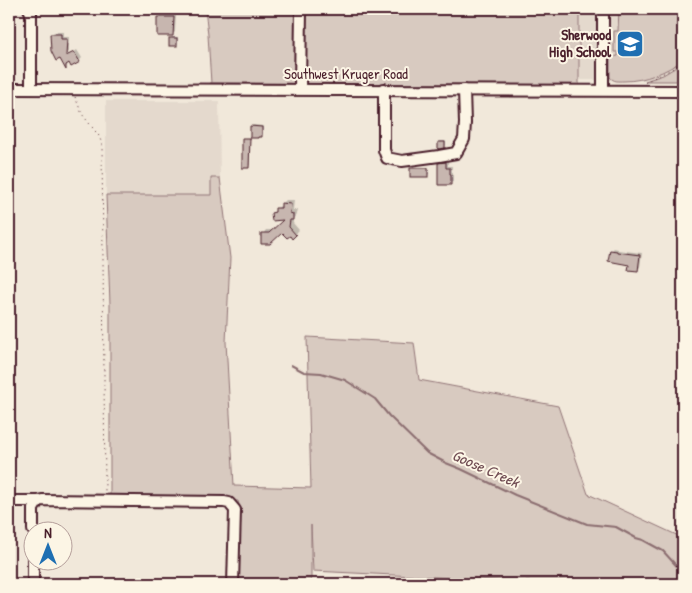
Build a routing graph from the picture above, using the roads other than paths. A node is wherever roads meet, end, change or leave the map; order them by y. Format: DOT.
graph roads {
  1 [pos="29,9"];
  2 [pos="301,9"];
  3 [pos="603,9"];
  4 [pos="9,89"];
  5 [pos="31,89"];
  6 [pos="300,89"];
  7 [pos="384,90"];
  8 [pos="464,90"];
  9 [pos="603,90"];
  10 [pos="683,90"];
  11 [pos="9,501"];
  12 [pos="38,501"];
  13 [pos="33,520"];
  14 [pos="33,570"];
  15 [pos="34,584"];
  16 [pos="233,584"];
  1 -- 5 [label="street"];
  2 -- 6 [label="street"];
  3 -- 9 [label="street"];
  4 -- 5 [label="street, Southwest Kruger Road"];
  5 -- 6 [label="street, Southwest Kruger Road"];
  6 -- 7 [label="street, Southwest Kruger Road"];
  7 -- 8 [label="street, Southwest Kruger Road"];
  7 -- 8 [label="street"];
  8 -- 9 [label="street, Southwest Kruger Road"];
  9 -- 10 [label="street, Southwest Kruger Road"];
  11 -- 12 [label="street"];
  12 -- 13 [label="street"];
  12 -- 16 [label="street"];
  14 -- 15 [label="street"];
}
